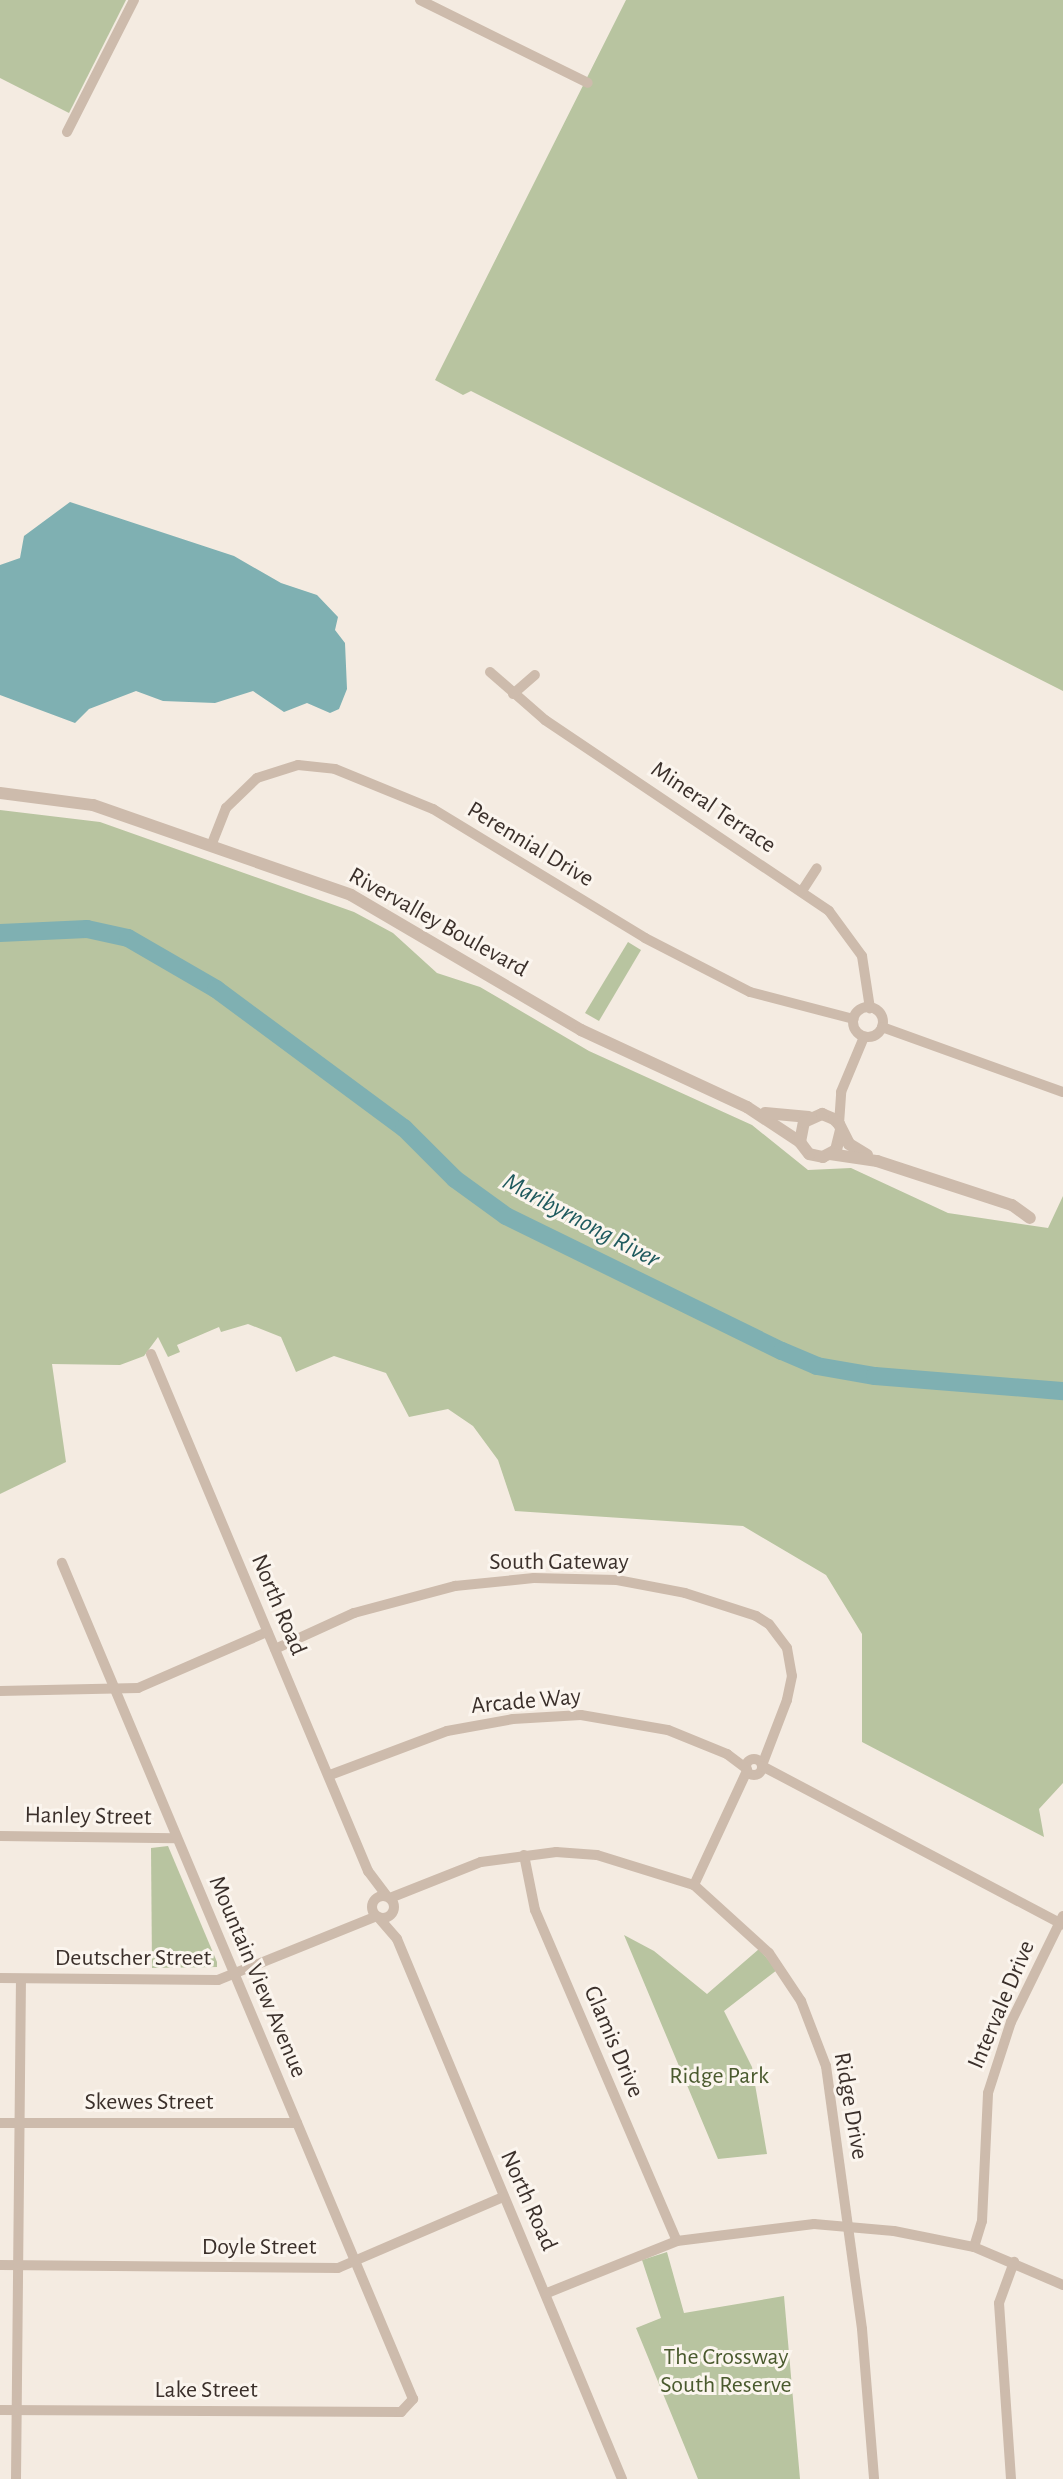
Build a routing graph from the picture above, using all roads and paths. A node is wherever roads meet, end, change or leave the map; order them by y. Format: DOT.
graph roads {
  1 [pos="134,0"];
  2 [pos="420,0"];
  3 [pos="588,83"];
  4 [pos="67,132"];
  5 [pos="490,672"];
  6 [pos="535,675"];
  7 [pos="513,694"];
  8 [pos="0,793"];
  9 [pos="211,846"];
  10 [pos="817,868"];
  11 [pos="802,891"];
  12 [pos="870,1008"];
  13 [pos="854,1019"];
  14 [pos="882,1027"];
  15 [pos="864,1037"];
  16 [pos="847,1075"];
  17 [pos="1063,1092"];
  18 [pos="747,1107"];
  19 [pos="812,1116"];
  20 [pos="840,1127"];
  21 [pos="800,1142"];
  22 [pos="830,1154"];
  23 [pos="877,1161"];
  24 [pos="1030,1218"];
  25 [pos="151,1354"];
  26 [pos="62,1563"];
  27 [pos="267,1632"];
  28 [pos="275,1649"];
  29 [pos="0,1691"];
  30 [pos="116,1692"];
  31 [pos="754,1768"];
  32 [pos="330,1775"];
  33 [pos="0,1836"];
  34 [pos="176,1838"];
  35 [pos="524,1855"];
  36 [pos="694,1885"];
  37 [pos="385,1902"];
  38 [pos="378,1916"];
  39 [pos="1062,1921"];
  40 [pos="352,1925"];
  41 [pos="397,1939"];
  42 [pos="234,1975"];
  43 [pos="0,1978"];
  44 [pos="21,1979"];
  45 [pos="0,2123"];
  46 [pos="21,2123"];
  47 [pos="297,2123"];
  48 [pos="503,2197"];
  49 [pos="848,2225"];
  50 [pos="677,2241"];
  51 [pos="974,2247"];
  52 [pos="355,2260"];
  53 [pos="1014,2262"];
  54 [pos="0,2265"];
  55 [pos="19,2265"];
  56 [pos="1063,2285"];
  57 [pos="547,2293"];
  58 [pos="411,2406"];
  59 [pos="0,2410"];
  60 [pos="16,2411"];
  61 [pos="16,2479"];
  62 [pos="622,2479"];
  63 [pos="874,2479"];
  64 [pos="1011,2479"];
  1 -- 4 [label="street"];
  2 -- 3 [label="street"];
  5 -- 7 [label="street, Mineral Terrace"];
  6 -- 7 [label="street"];
  7 -- 11 [label="street, Mineral Terrace"];
  8 -- 9 [label="street, Rivervalley Boulevard"];
  9 -- 13 [label="street, Perennial Drive"];
  9 -- 18 [label="street, Rivervalley Boulevard"];
  10 -- 11 [label="street"];
  11 -- 12 [label="street, Mineral Terrace"];
  12 -- 13 [label="street"];
  12 -- 14 [label="street"];
  13 -- 15 [label="street"];
  14 -- 15 [label="street"];
  14 -- 17 [label="street"];
  15 -- 16 [label="street"];
  16 -- 19 [label="street"];
  16 -- 20 [label="street"];
  18 -- 19 [label="street, Rivervalley Boulevard"];
  18 -- 21 [label="street, Rivervalley Boulevard"];
  19 -- 20 [label="street"];
  19 -- 21 [label="street"];
  20 -- 22 [label="street"];
  20 -- 23 [label="street"];
  21 -- 22 [label="street"];
  22 -- 23 [label="street"];
  23 -- 24 [label="street"];
  25 -- 27 [label="street, North Road"];
  26 -- 30 [label="street, Mountain View Avenue"];
  27 -- 28 [label="street, North Road"];
  27 -- 30 [label="street"];
  28 -- 31 [label="street, South Gateway"];
  28 -- 32 [label="street, North Road"];
  29 -- 30 [label="street"];
  30 -- 34 [label="street, Mountain View Avenue"];
  31 -- 32 [label="street, Arcade Way"];
  31 -- 36 [label="street, South Gateway"];
  31 -- 39 [label="street, Arcade Way"];
  32 -- 37 [label="street, North Road"];
  33 -- 34 [label="street, Hanley Street"];
  34 -- 42 [label="street, Mountain View Avenue"];
  35 -- 36 [label="street, Ridge Drive"];
  35 -- 37 [label="street, Ridge Drive"];
  35 -- 50 [label="street, Glamis Drive"];
  36 -- 49 [label="street, Ridge Drive"];
  37 -- 38 [label="street, Ridge Drive"];
  37 -- 38 [label="street, North Road"];
  37 -- 40 [label="street, Deutscher Street"];
  37 -- 41 [label="street, North Road"];
  38 -- 40 [label="street, Deutscher Street"];
  38 -- 41 [label="street, North Road"];
  39 -- 51 [label="street, Intervale Drive"];
  40 -- 42 [label="street, Deutscher Street"];
  41 -- 48 [label="street, North Road"];
  42 -- 44 [label="street, Deutscher Street"];
  42 -- 47 [label="street, Mountain View Avenue"];
  43 -- 44 [label="street, Deutscher Street"];
  44 -- 46 [label="street"];
  45 -- 46 [label="street, Skewes Street"];
  46 -- 47 [label="street, Skewes Street"];
  46 -- 55 [label="street"];
  47 -- 52 [label="street, Mountain View Avenue"];
  48 -- 52 [label="street, Doyle Street"];
  48 -- 57 [label="street, North Road"];
  49 -- 50 [label="street"];
  49 -- 51 [label="street"];
  49 -- 63 [label="street, Ridge Drive"];
  50 -- 57 [label="street"];
  51 -- 53 [label="street"];
  52 -- 55 [label="street, Doyle Street"];
  52 -- 58 [label="street, Mountain View Avenue"];
  53 -- 56 [label="street"];
  53 -- 64 [label="street"];
  54 -- 55 [label="street, Doyle Street"];
  55 -- 60 [label="street"];
  57 -- 62 [label="street, North Road"];
  58 -- 60 [label="street, Lake Street"];
  59 -- 60 [label="street, Lake Street"];
  60 -- 61 [label="street"];
}
